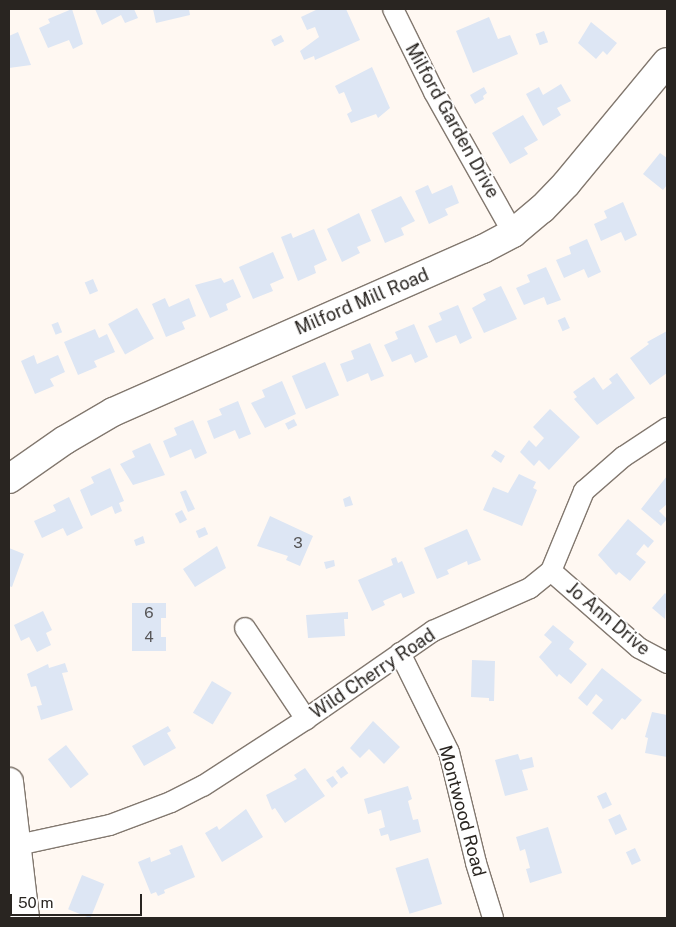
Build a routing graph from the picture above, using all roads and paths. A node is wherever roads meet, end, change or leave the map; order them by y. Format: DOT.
graph roads {
  1 [pos="393,9"];
  2 [pos="667,62"];
  3 [pos="513,233"];
  4 [pos="667,428"];
  5 [pos="9,479"];
  6 [pos="551,571"];
  7 [pos="245,628"];
  8 [pos="400,653"];
  9 [pos="667,663"];
  10 [pos="306,719"];
  11 [pos="9,782"];
  12 [pos="18,844"];
  13 [pos="26,918"];
  14 [pos="493,918"];
  1 -- 3 [label="street, Milford Garden Drive"];
  2 -- 3 [label="main road, Milford Mill Road"];
  3 -- 5 [label="main road, Milford Mill Road"];
  4 -- 6 [label="street"];
  6 -- 8 [label="street, Wild Cherry Road"];
  6 -- 9 [label="street, Jo Ann Drive"];
  7 -- 10 [label="street"];
  8 -- 10 [label="street, Wild Cherry Road"];
  8 -- 14 [label="street, Montwood Road"];
  10 -- 12 [label="street, Wild Cherry Road"];
  11 -- 12 [label="main road"];
  12 -- 13 [label="main road"];
}
